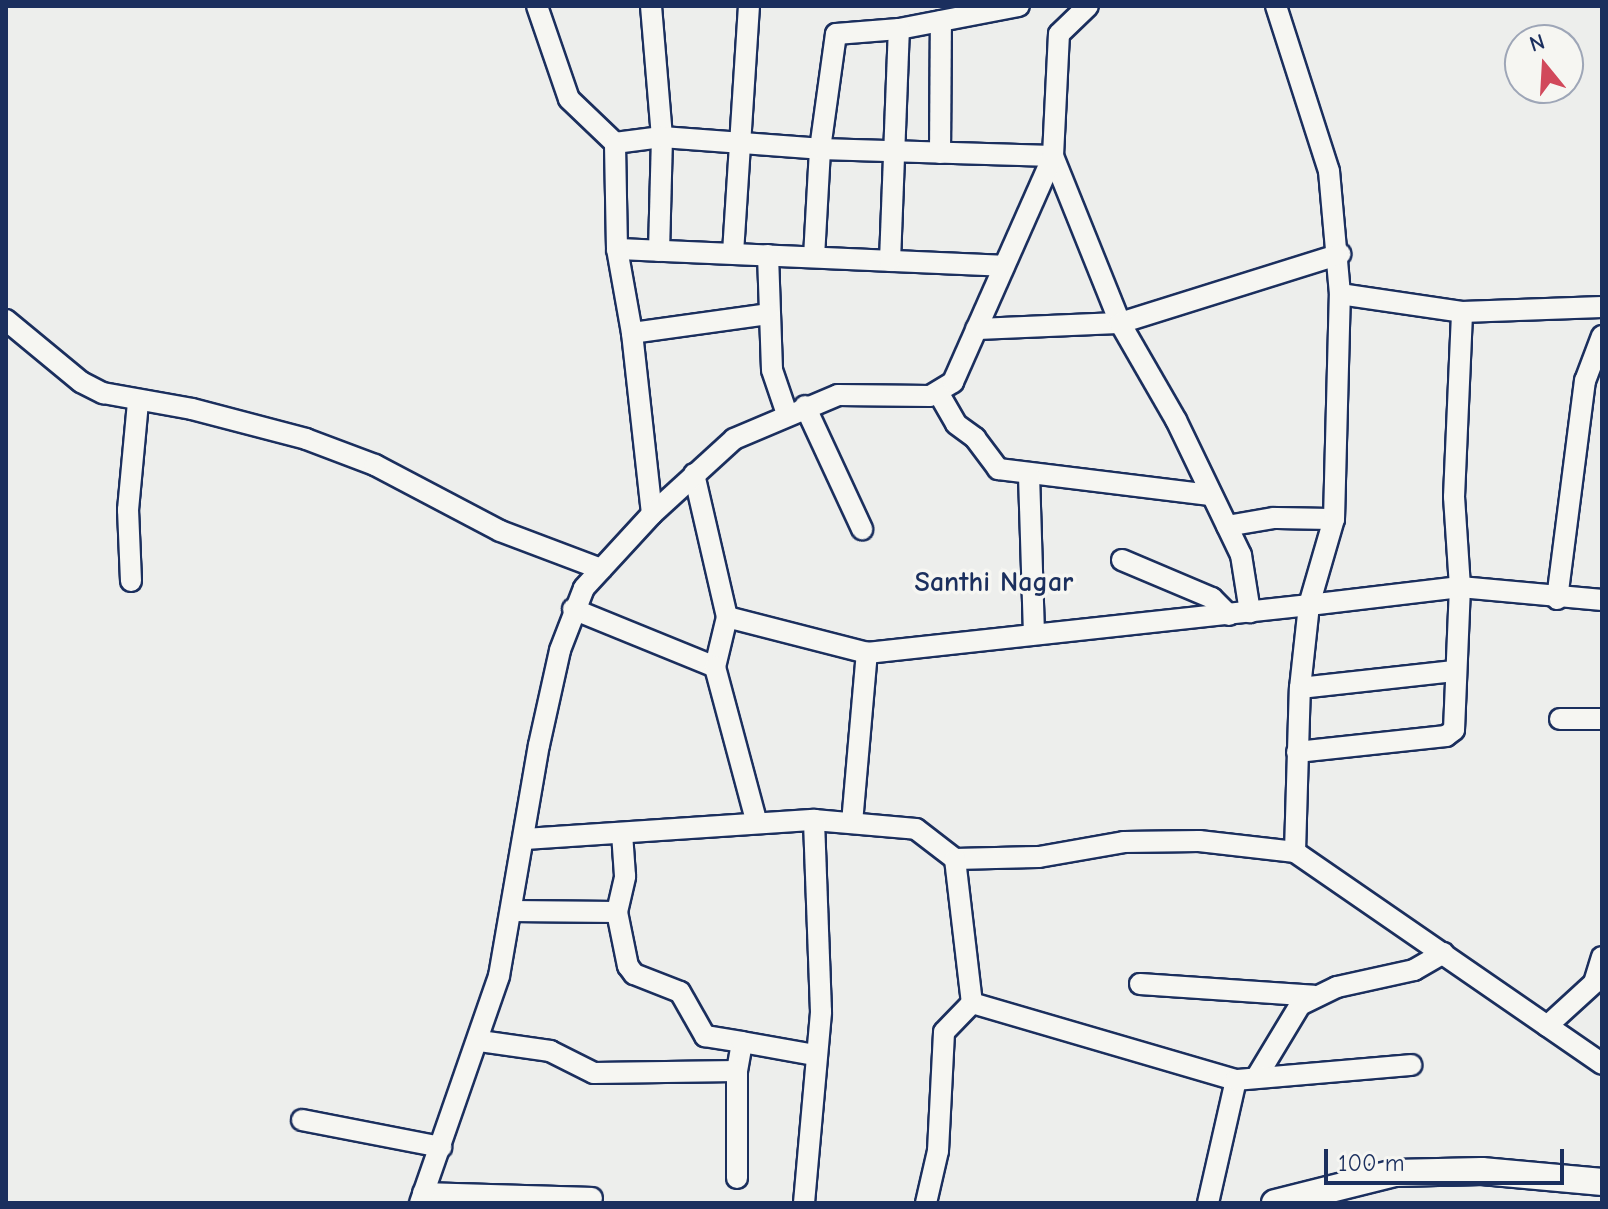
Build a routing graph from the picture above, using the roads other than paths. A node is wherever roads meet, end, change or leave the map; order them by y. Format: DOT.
graph roads {
  1 [pos="537,6"];
  2 [pos="651,6"];
  3 [pos="749,6"];
  4 [pos="909,6"];
  5 [pos="1019,6"];
  6 [pos="1088,6"];
  7 [pos="1276,6"];
  8 [pos="1065,14"];
  9 [pos="952,15"];
  10 [pos="906,28"];
  11 [pos="662,137"];
  12 [pos="615,143"];
  13 [pos="740,144"];
  14 [pos="820,149"];
  15 [pos="894,152"];
  16 [pos="940,153"];
  17 [pos="1053,156"];
  18 [pos="617,249"];
  19 [pos="659,251"];
  20 [pos="733,253"];
  21 [pos="1340,254"];
  22 [pos="768,255"];
  23 [pos="814,257"];
  24 [pos="890,261"];
  25 [pos="1004,266"];
  26 [pos="1340,294"];
  27 [pos="1602,307"];
  28 [pos="1462,312"];
  29 [pos="769,314"];
  30 [pos="6,320"];
  31 [pos="1120,323"];
  32 [pos="625,325"];
  33 [pos="976,329"];
  34 [pos="1602,336"];
  35 [pos="939,394"];
  36 [pos="138,402"];
  37 [pos="796,410"];
  38 [pos="694,474"];
  39 [pos="1029,475"];
  40 [pos="1210,495"];
  41 [pos="652,514"];
  42 [pos="1334,519"];
  43 [pos="1227,526"];
  44 [pos="862,529"];
  45 [pos="1122,560"];
  46 [pos="601,569"];
  47 [pos="131,581"];
  48 [pos="1460,587"];
  49 [pos="1557,599"];
  50 [pos="1602,600"];
  51 [pos="1309,605"];
  52 [pos="573,609"];
  53 [pos="1250,612"];
  54 [pos="1229,615"];
  55 [pos="727,617"];
  56 [pos="1034,634"];
  57 [pos="867,653"];
  58 [pos="715,667"];
  59 [pos="1454,671"];
  60 [pos="1300,688"];
  61 [pos="1560,719"];
  62 [pos="1602,719"];
  63 [pos="1297,752"];
  64 [pos="756,820"];
  65 [pos="814,820"];
  66 [pos="852,823"];
  67 [pos="622,833"];
  68 [pos="525,839"];
  69 [pos="1295,852"];
  70 [pos="955,859"];
  71 [pos="511,911"];
  72 [pos="617,912"];
  73 [pos="1444,953"];
  74 [pos="1602,957"];
  75 [pos="1140,984"];
  76 [pos="1598,984"];
  77 [pos="1314,996"];
  78 [pos="972,1003"];
  79 [pos="1547,1026"];
  80 [pos="480,1041"];
  81 [pos="742,1042"];
  82 [pos="814,1055"];
  83 [pos="1602,1064"];
  84 [pos="1411,1065"];
  85 [pos="737,1071"];
  86 [pos="1246,1079"];
  87 [pos="302,1120"];
  88 [pos="441,1147"];
  89 [pos="737,1178"];
  90 [pos="1602,1182"];
  91 [pos="1602,1196"];
  92 [pos="422,1198"];
  93 [pos="592,1198"];
  94 [pos="804,1203"];
  95 [pos="926,1203"];
  96 [pos="1208,1203"];
  97 [pos="1275,1203"];
  98 [pos="1314,1203"];
  1 -- 12 [label="street"];
  2 -- 11 [label="street"];
  3 -- 13 [label="street"];
  4 -- 10 [label="street"];
  5 -- 9 [label="street"];
  6 -- 8 [label="street"];
  7 -- 21 [label="street"];
  8 -- 17 [label="street"];
  9 -- 10 [label="street"];
  9 -- 16 [label="street"];
  10 -- 14 [label="street"];
  10 -- 15 [label="street"];
  11 -- 12 [label="street"];
  11 -- 13 [label="street"];
  11 -- 19 [label="street"];
  12 -- 18 [label="street"];
  13 -- 14 [label="street"];
  13 -- 20 [label="street"];
  14 -- 15 [label="street"];
  14 -- 23 [label="street"];
  15 -- 16 [label="street"];
  15 -- 24 [label="street"];
  16 -- 17 [label="street"];
  17 -- 25 [label="street"];
  17 -- 31 [label="street"];
  18 -- 19 [label="street"];
  18 -- 32 [label="street"];
  19 -- 20 [label="street"];
  20 -- 22 [label="street"];
  21 -- 26 [label="street"];
  21 -- 31 [label="street"];
  22 -- 23 [label="street"];
  22 -- 29 [label="street"];
  23 -- 24 [label="street"];
  24 -- 25 [label="street"];
  25 -- 33 [label="street"];
  26 -- 28 [label="street"];
  26 -- 42 [label="street"];
  27 -- 28 [label="street"];
  28 -- 48 [label="street"];
  29 -- 32 [label="street"];
  29 -- 37 [label="street"];
  30 -- 36 [label="street"];
  31 -- 33 [label="street"];
  31 -- 40 [label="street"];
  32 -- 41 [label="street"];
  33 -- 35 [label="street"];
  34 -- 49 [label="street"];
  35 -- 37 [label="street"];
  35 -- 39 [label="street"];
  36 -- 46 [label="street"];
  36 -- 47 [label="street"];
  37 -- 38 [label="street"];
  37 -- 44 [label="street"];
  38 -- 41 [label="street"];
  38 -- 55 [label="street"];
  39 -- 40 [label="street"];
  39 -- 56 [label="street"];
  40 -- 43 [label="street"];
  41 -- 46 [label="street"];
  42 -- 43 [label="street"];
  42 -- 51 [label="street"];
  43 -- 53 [label="street"];
  45 -- 54 [label="street"];
  46 -- 52 [label="street"];
  48 -- 49 [label="street"];
  48 -- 51 [label="street"];
  48 -- 59 [label="street"];
  49 -- 50 [label="street"];
  51 -- 53 [label="street"];
  51 -- 60 [label="street"];
  52 -- 58 [label="street"];
  52 -- 68 [label="street"];
  53 -- 54 [label="street"];
  54 -- 56 [label="street"];
  55 -- 57 [label="street"];
  55 -- 58 [label="street"];
  56 -- 57 [label="street"];
  57 -- 66 [label="street"];
  58 -- 64 [label="street"];
  59 -- 60 [label="street"];
  59 -- 63 [label="street"];
  60 -- 63 [label="street"];
  61 -- 62 [label="street"];
  63 -- 69 [label="street"];
  64 -- 65 [label="street"];
  64 -- 67 [label="street"];
  65 -- 66 [label="street"];
  65 -- 82 [label="street"];
  66 -- 70 [label="street"];
  67 -- 68 [label="street"];
  67 -- 72 [label="street"];
  68 -- 71 [label="street"];
  69 -- 70 [label="street"];
  69 -- 73 [label="street"];
  70 -- 78 [label="street"];
  71 -- 72 [label="street"];
  71 -- 80 [label="street"];
  72 -- 81 [label="street"];
  73 -- 77 [label="street"];
  73 -- 79 [label="street"];
  74 -- 76 [label="street"];
  75 -- 77 [label="street"];
  76 -- 79 [label="street"];
  77 -- 86 [label="street"];
  78 -- 86 [label="street"];
  78 -- 95 [label="street"];
  79 -- 83 [label="street"];
  80 -- 85 [label="street"];
  80 -- 88 [label="street"];
  81 -- 82 [label="street"];
  81 -- 85 [label="street"];
  82 -- 94 [label="street"];
  84 -- 86 [label="street"];
  85 -- 89 [label="street"];
  86 -- 96 [label="street"];
  87 -- 88 [label="street"];
  88 -- 92 [label="street"];
  90 -- 97 [label="main road"];
  91 -- 98 [label="main road"];
  92 -- 93 [label="street"];
}
